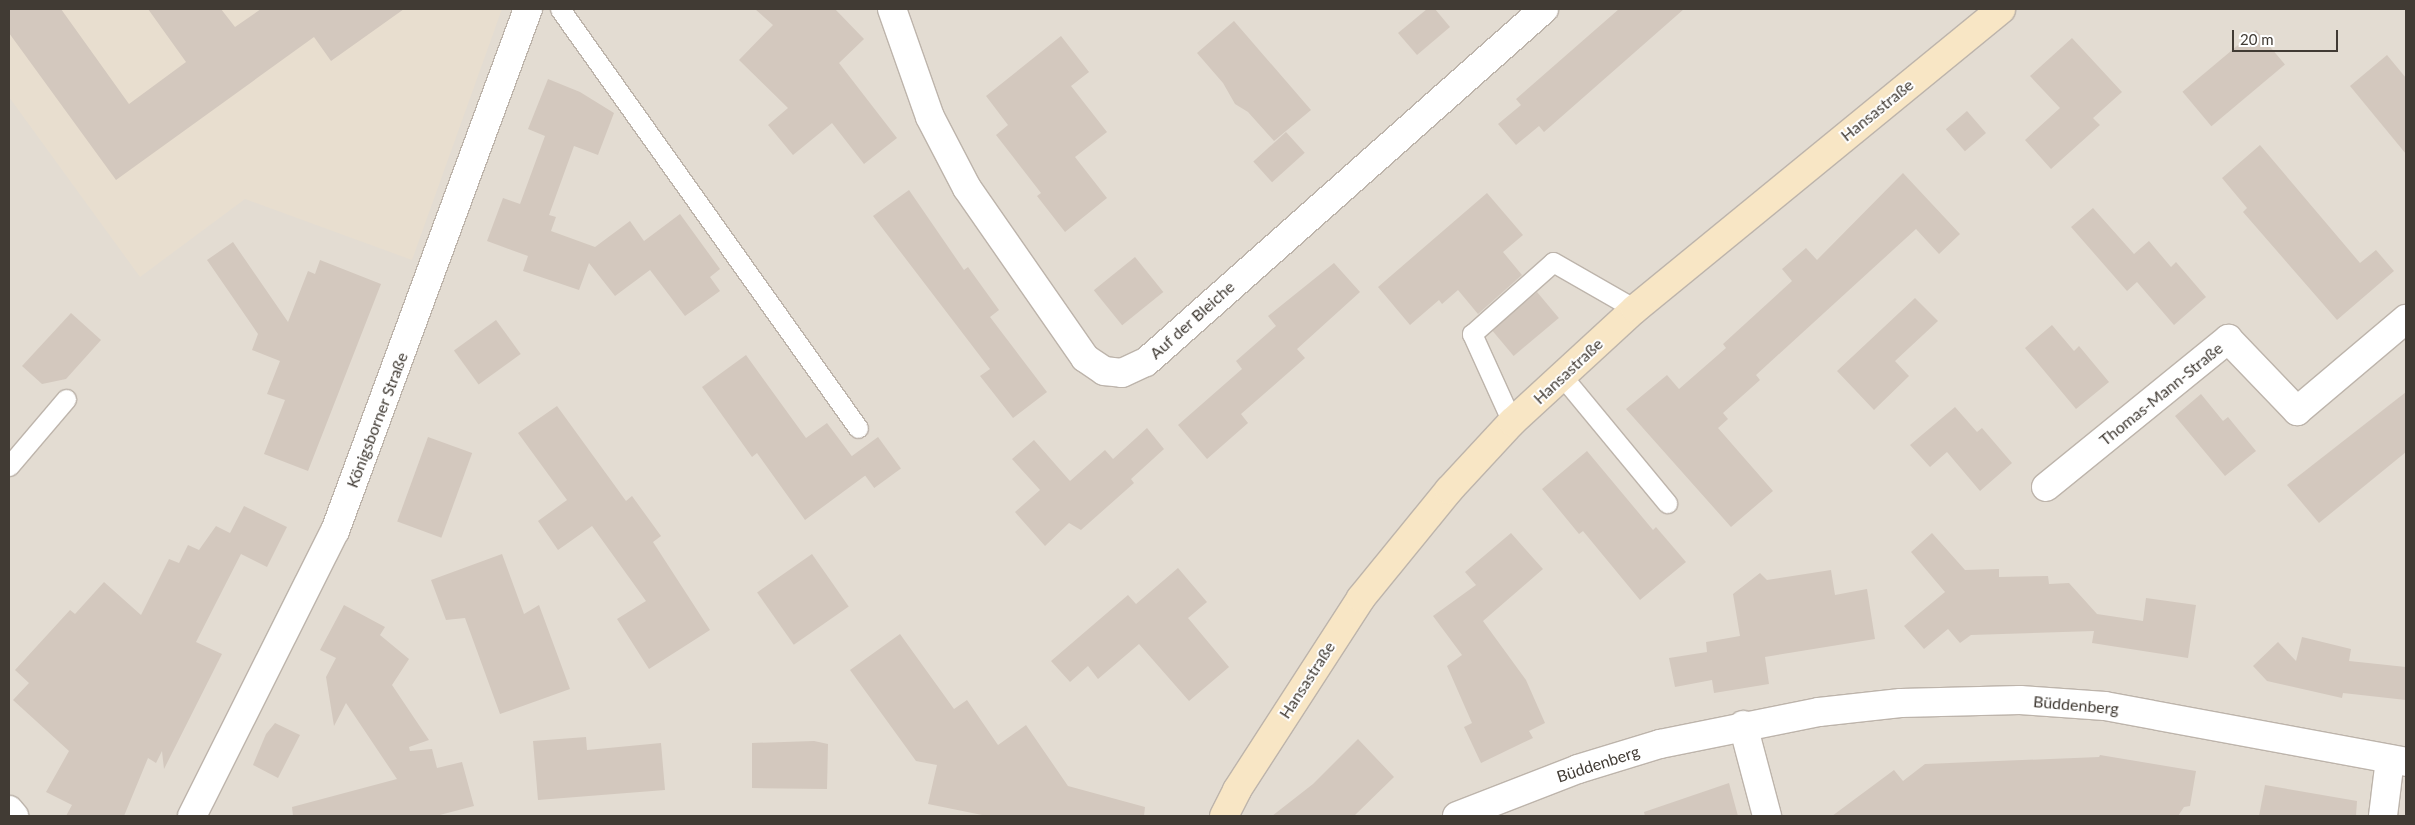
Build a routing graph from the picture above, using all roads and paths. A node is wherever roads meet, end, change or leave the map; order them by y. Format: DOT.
graph roads {
  1 [pos="528,9"];
  2 [pos="560,9"];
  3 [pos="892,9"];
  4 [pos="1544,9"];
  5 [pos="2001,9"];
  6 [pos="1635,309"];
  7 [pos="2406,319"];
  8 [pos="1562,376"];
  9 [pos="66,399"];
  10 [pos="1512,422"];
  11 [pos="858,428"];
  12 [pos="9,466"];
  13 [pos="2046,487"];
  14 [pos="1668,503"];
  15 [pos="1743,725"];
  16 [pos="2398,760"];
  17 [pos="9,810"];
  18 [pos="14,816"];
  19 [pos="192,816"];
  20 [pos="1224,816"];
  21 [pos="1457,816"];
  22 [pos="1767,816"];
  23 [pos="2383,816"];
  1 -- 19 [label="street, Königsborner Straße"];
  2 -- 11 [label="lane"];
  3 -- 4 [label="street, Auf der Bleiche"];
  5 -- 6 [label="main road, Hansastraße"];
  6 -- 8 [label="main road, Hansastraße"];
  6 -- 10 [label="lane"];
  7 -- 13 [label="street, Thomas-Mann-Straße"];
  8 -- 10 [label="main road, Hansastraße"];
  8 -- 14 [label="lane"];
  9 -- 12 [label="lane"];
  10 -- 20 [label="main road, Hansastraße"];
  15 -- 16 [label="street, Büddenberg"];
  15 -- 21 [label="street, Büddenberg"];
  15 -- 22 [label="street"];
  16 -- 23 [label="street"];
  17 -- 18 [label="street"];
}
